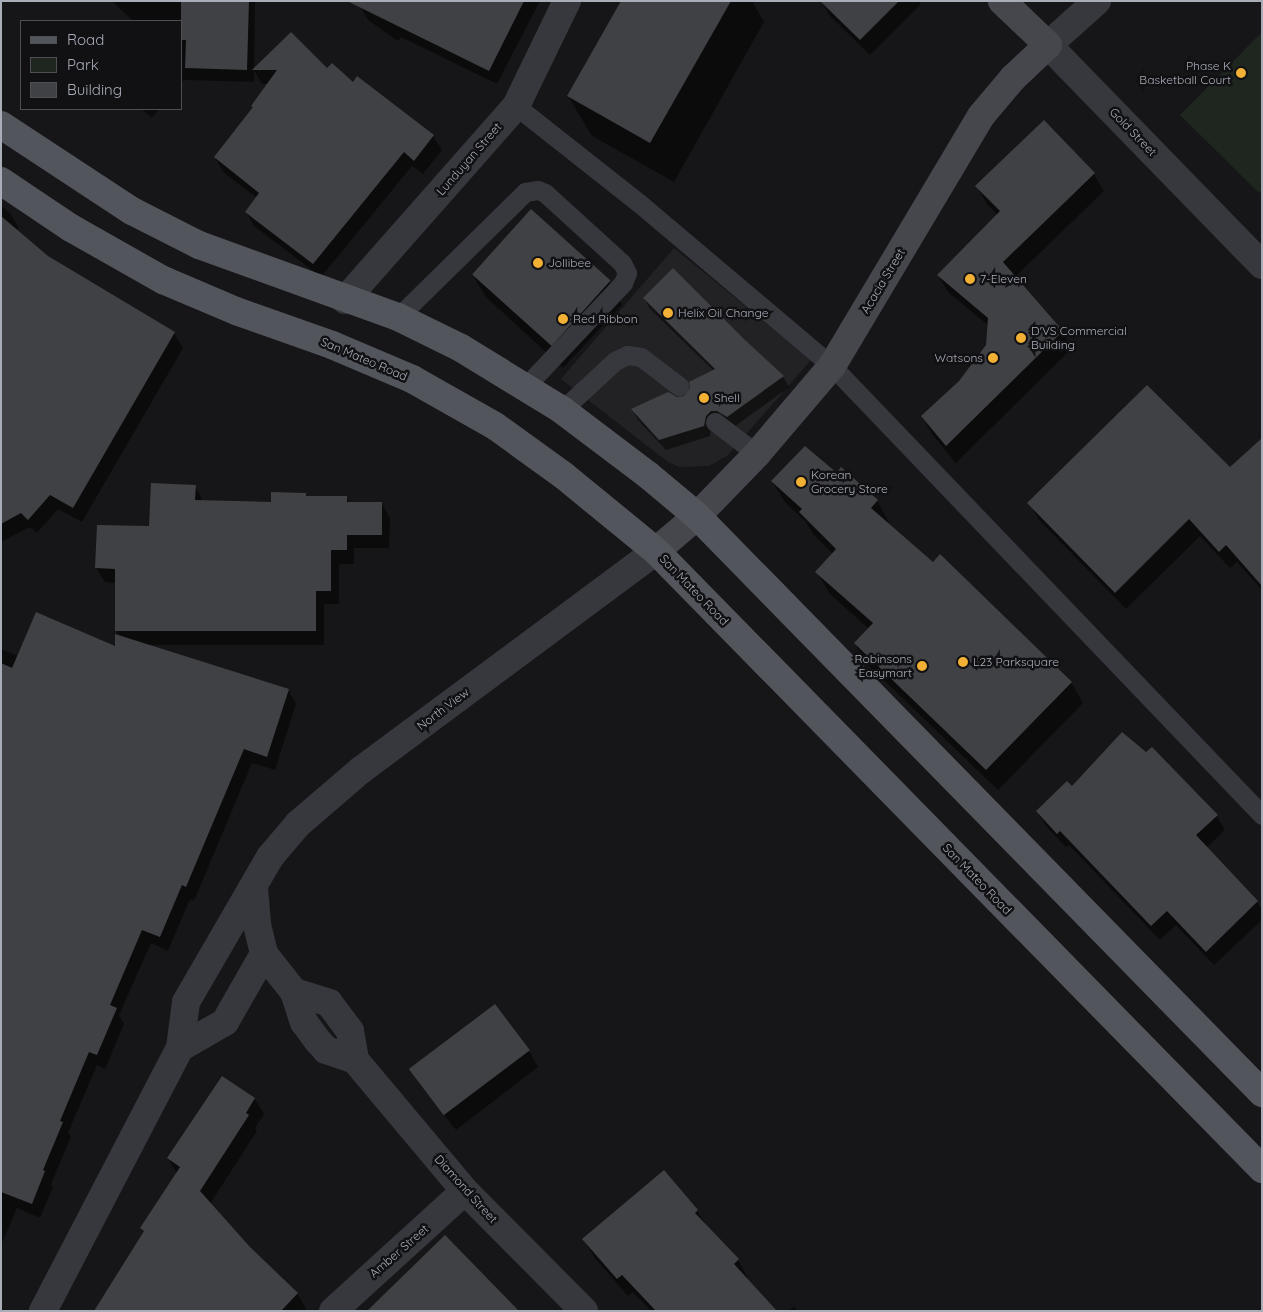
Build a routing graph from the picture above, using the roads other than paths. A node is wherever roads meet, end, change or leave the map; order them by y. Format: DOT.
graph roads {
  1 [pos="567,1"];
  2 [pos="1002,1"];
  3 [pos="1097,1"];
  4 [pos="1048,45"];
  5 [pos="516,106"];
  6 [pos="1,125"];
  7 [pos="1,181"];
  8 [pos="1262,265"];
  9 [pos="345,300"];
  10 [pos="398,317"];
  11 [pos="832,366"];
  12 [pos="679,386"];
  13 [pos="524,388"];
  14 [pos="562,410"];
  15 [pos="715,422"];
  16 [pos="757,454"];
  17 [pos="697,516"];
  18 [pos="656,551"];
  19 [pos="1262,815"];
  20 [pos="254,888"];
  21 [pos="264,954"];
  22 [pos="180,1048"];
  23 [pos="1262,1094"];
  24 [pos="1262,1169"];
  25 [pos="465,1191"];
  26 [pos="44,1311"];
  27 [pos="333,1311"];
  28 [pos="584,1311"];
  1 -- 5 [label="street, Lunduyan Street"];
  2 -- 4 [label="street, Gold Street"];
  3 -- 4 [label="street, Acacia Street"];
  4 -- 8 [label="street, Gold Street"];
  4 -- 11 [label="street, Acacia Street"];
  5 -- 9 [label="street, Lunduyan Street"];
  5 -- 11 [label="lane"];
  6 -- 9 [label="main road"];
  7 -- 18 [label="main road, San Mateo Road"];
  9 -- 10 [label="main road"];
  10 -- 13 [label="main road"];
  10 -- 13 [label="lane"];
  11 -- 16 [label="street, Acacia Street"];
  11 -- 19 [label="lane"];
  12 -- 14 [label="lane"];
  13 -- 14 [label="main road"];
  14 -- 17 [label="main road"];
  15 -- 16 [label="lane"];
  16 -- 17 [label="street, Acacia Street"];
  17 -- 18 [label="street, Acacia Street"];
  17 -- 23 [label="main road"];
  18 -- 20 [label="street, North View"];
  18 -- 24 [label="main road, San Mateo Road"];
  20 -- 21 [label="street, Diamond Street"];
  20 -- 22 [label="street, North View"];
  21 -- 22 [label="street"];
  21 -- 25 [label="street, Diamond Street"];
  22 -- 26 [label="street"];
  25 -- 27 [label="street, Amber Street"];
  25 -- 28 [label="street, Diamond Street"];
}
